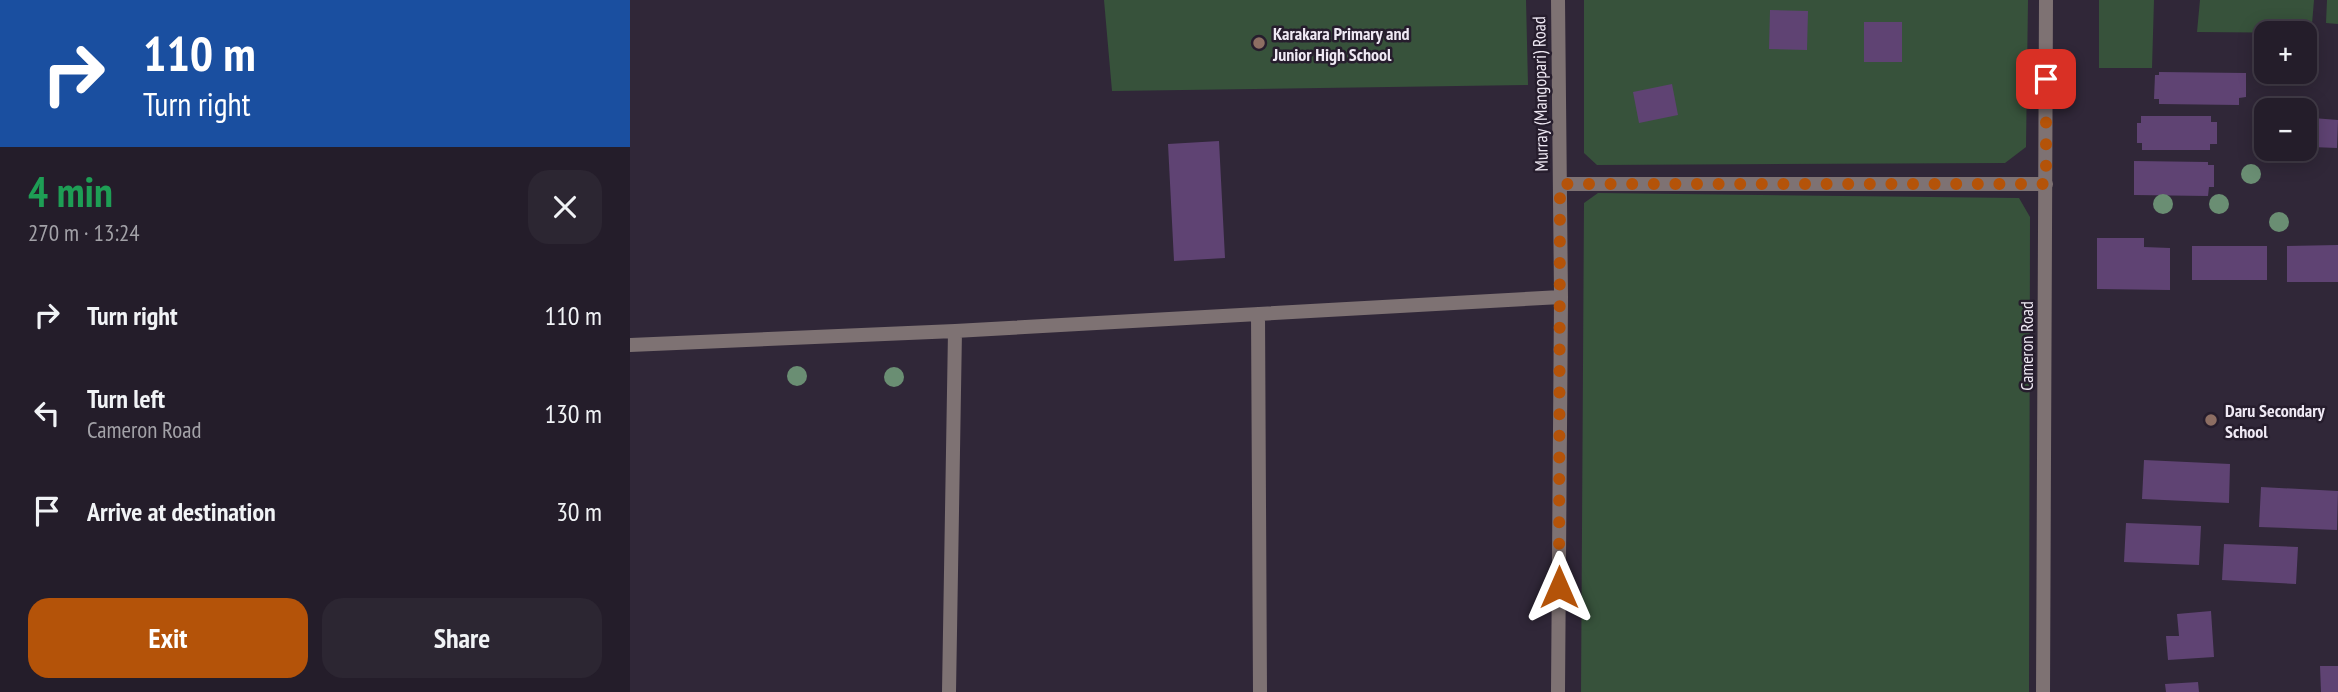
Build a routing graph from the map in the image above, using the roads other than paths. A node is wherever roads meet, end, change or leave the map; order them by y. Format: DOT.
graph roads {
  1 [pos="1558,0"];
  2 [pos="2046,0"];
  3 [pos="1560,184"];
  4 [pos="2046,184"];
  5 [pos="1561,297"];
  6 [pos="1258,314"];
  7 [pos="955,331"];
  8 [pos="630,345"];
  9 [pos="949,692"];
  10 [pos="1260,692"];
  11 [pos="1558,692"];
  12 [pos="2043,692"];
  1 -- 3 [label="street, Murray (Mangopari) Road"];
  2 -- 4 [label="street, Cameron Road"];
  3 -- 4 [label="street"];
  3 -- 5 [label="street, Murray (Mangopari) Road"];
  4 -- 12 [label="street, Cameron Road"];
  5 -- 6 [label="street"];
  5 -- 11 [label="street, Murray (Mangopari) Road"];
  6 -- 7 [label="street"];
  6 -- 10 [label="street"];
  7 -- 8 [label="street"];
  7 -- 9 [label="street"];
}
